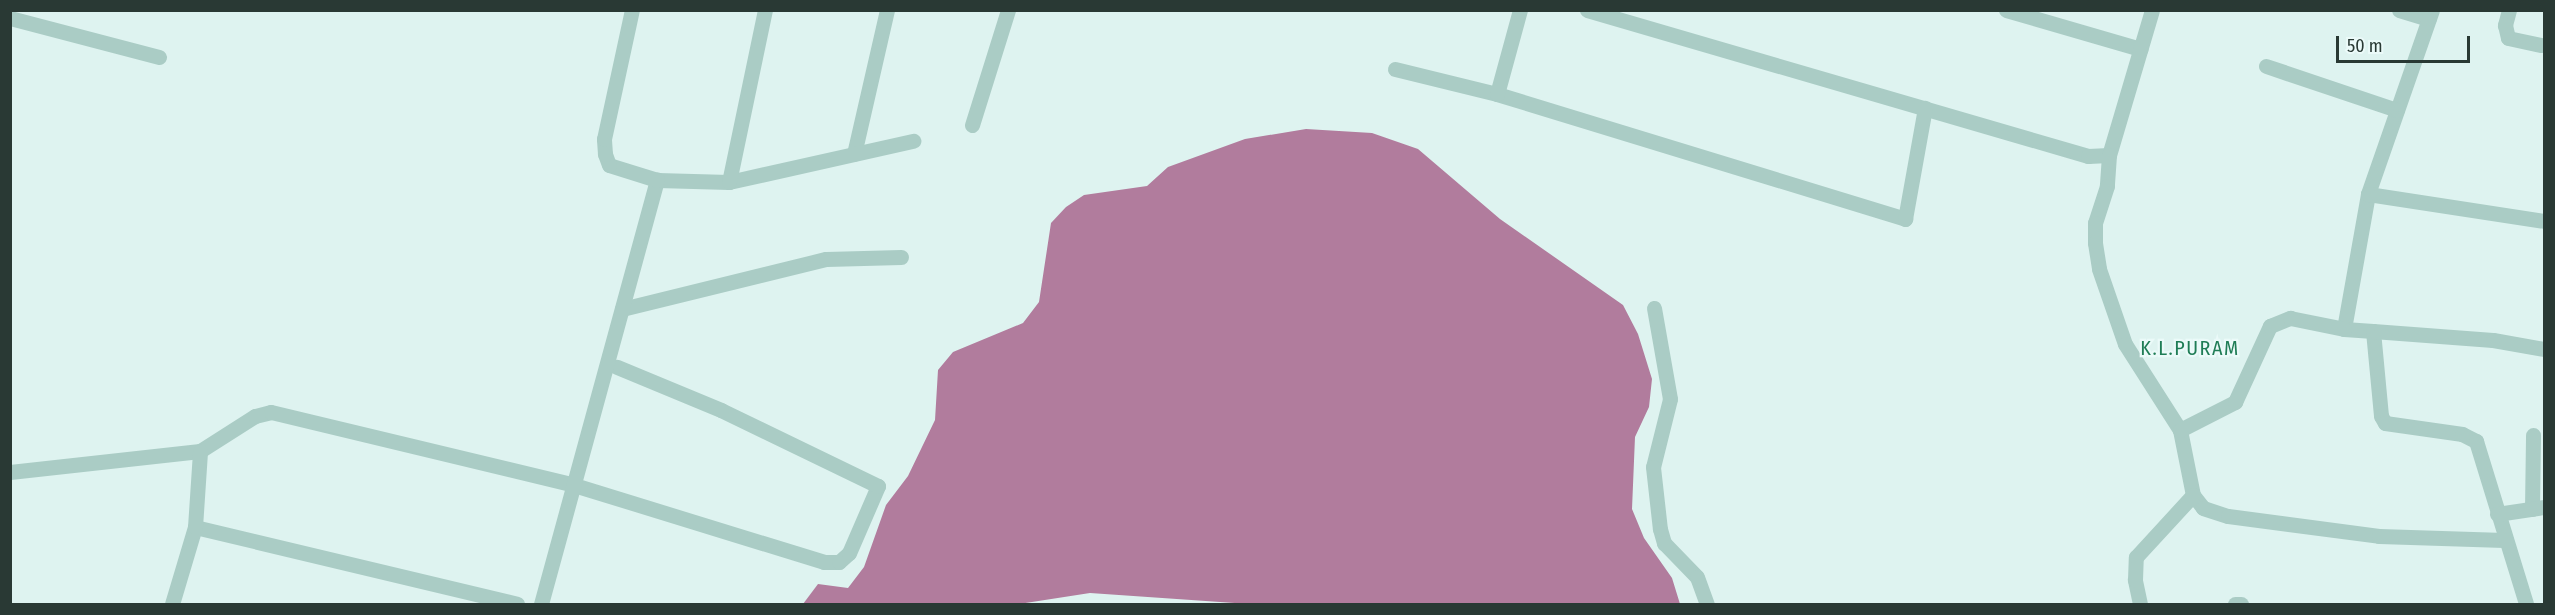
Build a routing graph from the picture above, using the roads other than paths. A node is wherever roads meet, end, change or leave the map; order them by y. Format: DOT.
graph roads {
  1 [pos="632,10"];
  2 [pos="765,10"];
  3 [pos="887,10"];
  4 [pos="1008,10"];
  5 [pos="1520,10"];
  6 [pos="1587,10"];
  7 [pos="2006,10"];
  8 [pos="2152,10"];
  9 [pos="2399,10"];
  10 [pos="2510,10"];
  11 [pos="2430,15"];
  12 [pos="10,18"];
  13 [pos="2541,45"];
  14 [pos="2140,49"];
  15 [pos="159,57"];
  16 [pos="2266,66"];
  17 [pos="1395,69"];
  18 [pos="1497,94"];
  19 [pos="1925,108"];
  20 [pos="2397,110"];
  21 [pos="972,125"];
  22 [pos="913,141"];
  23 [pos="854,154"];
  24 [pos="2109,155"];
  25 [pos="657,180"];
  26 [pos="729,182"];
  27 [pos="2367,194"];
  28 [pos="2544,220"];
  29 [pos="901,257"];
  30 [pos="1654,308"];
  31 [pos="622,309"];
  32 [pos="2344,329"];
  33 [pos="2373,331"];
  34 [pos="2544,349"];
  35 [pos="617,367"];
  36 [pos="2180,430"];
  37 [pos="2533,435"];
  38 [pos="200,451"];
  39 [pos="10,471"];
  40 [pos="574,485"];
  41 [pos="2193,495"];
  42 [pos="2538,508"];
  43 [pos="2497,514"];
  44 [pos="195,526"];
  45 [pos="2504,540"];
  46 [pos="172,604"];
  47 [pos="517,604"];
  48 [pos="541,604"];
  49 [pos="1707,604"];
  50 [pos="2140,604"];
  51 [pos="2235,604"];
  52 [pos="2241,604"];
  53 [pos="2526,604"];
  1 -- 25 [label="street"];
  2 -- 26 [label="street"];
  3 -- 23 [label="street"];
  4 -- 21 [label="street"];
  5 -- 18 [label="street"];
  6 -- 19 [label="street"];
  7 -- 14 [label="street"];
  8 -- 14 [label="street"];
  9 -- 11 [label="street"];
  10 -- 13 [label="street"];
  11 -- 20 [label="street"];
  12 -- 15 [label="street"];
  14 -- 24 [label="street"];
  16 -- 20 [label="street"];
  17 -- 18 [label="street"];
  18 -- 19 [label="street"];
  19 -- 24 [label="street"];
  20 -- 27 [label="street"];
  22 -- 23 [label="street"];
  23 -- 26 [label="street"];
  24 -- 36 [label="street"];
  25 -- 26 [label="street"];
  25 -- 31 [label="street"];
  27 -- 28 [label="street"];
  27 -- 32 [label="street"];
  29 -- 31 [label="street"];
  30 -- 49 [label="street"];
  31 -- 40 [label="street"];
  32 -- 33 [label="street"];
  32 -- 36 [label="street"];
  33 -- 34 [label="street"];
  33 -- 43 [label="street"];
  35 -- 40 [label="street"];
  36 -- 41 [label="street"];
  37 -- 42 [label="street"];
  38 -- 39 [label="street"];
  38 -- 40 [label="street"];
  38 -- 44 [label="street"];
  40 -- 48 [label="street"];
  41 -- 45 [label="street"];
  41 -- 50 [label="street"];
  42 -- 43 [label="street"];
  43 -- 45 [label="street"];
  44 -- 46 [label="street"];
  44 -- 47 [label="street"];
  45 -- 53 [label="street"];
  51 -- 52 [label="street"];
}
